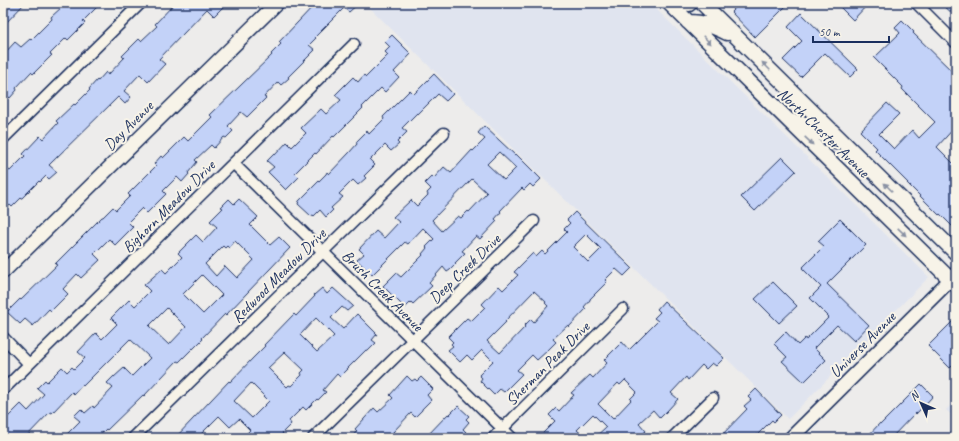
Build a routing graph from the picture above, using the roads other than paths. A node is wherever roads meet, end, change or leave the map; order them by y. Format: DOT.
graph roads {
  1 [pos="141,3"];
  2 [pos="276,3"];
  3 [pos="669,3"];
  4 [pos="684,3"];
  5 [pos="690,3"];
  6 [pos="702,3"];
  7 [pos="916,3"];
  8 [pos="688,22"];
  9 [pos="736,37"];
  10 [pos="956,43"];
  11 [pos="354,44"];
  12 [pos="787,120"];
  13 [pos="444,133"];
  14 [pos="3,139"];
  15 [pos="851,150"];
  16 [pos="233,163"];
  17 [pos="534,221"];
  18 [pos="323,252"];
  19 [pos="956,253"];
  20 [pos="3,272"];
  21 [pos="954,280"];
  22 [pos="623,309"];
  23 [pos="3,337"];
  24 [pos="413,340"];
  25 [pos="29,364"];
  26 [pos="3,390"];
  27 [pos="713,398"];
  28 [pos="502,428"];
  29 [pos="133,438"];
  30 [pos="313,438"];
  31 [pos="493,438"];
  32 [pos="512,438"];
  33 [pos="672,438"];
  34 [pos="791,438"];
  1 -- 14 [label="street"];
  2 -- 20 [label="street, Day Avenue"];
  3 -- 8 [label="main road, North Chester Avenue"];
  4 -- 5 [label="main road"];
  6 -- 9 [label="main road, North Chester Avenue"];
  7 -- 10 [label="street"];
  8 -- 9 [label="main road"];
  8 -- 12 [label="main road, North Chester Avenue, one-way"];
  15 -- 9 [label="main road, North Chester Avenue, one-way"];
  11 -- 16 [label="street, Bighorn Meadow Drive"];
  12 -- 15 [label="main road"];
  12 -- 21 [label="main road, North Chester Avenue, one-way"];
  13 -- 18 [label="street, Redwood Meadow Drive"];
  19 -- 15 [label="main road, North Chester Avenue, one-way"];
  16 -- 18 [label="street, Brush Creek Avenue"];
  16 -- 25 [label="street, Bighorn Meadow Drive"];
  17 -- 24 [label="street, Deep Creek Drive"];
  18 -- 24 [label="street, Brush Creek Avenue"];
  18 -- 29 [label="street, Redwood Meadow Drive"];
  21 -- 34 [label="street, Universe Avenue"];
  22 -- 28 [label="street, Sherman Peak Drive"];
  23 -- 25 [label="street"];
  24 -- 28 [label="street, Brush Creek Avenue"];
  24 -- 30 [label="street, Deep Creek Drive"];
  25 -- 26 [label="street, Bighorn Meadow Drive"];
  27 -- 33 [label="street"];
  28 -- 31 [label="street, Sherman Peak Drive"];
  28 -- 32 [label="street, Brush Creek Avenue"];
}
